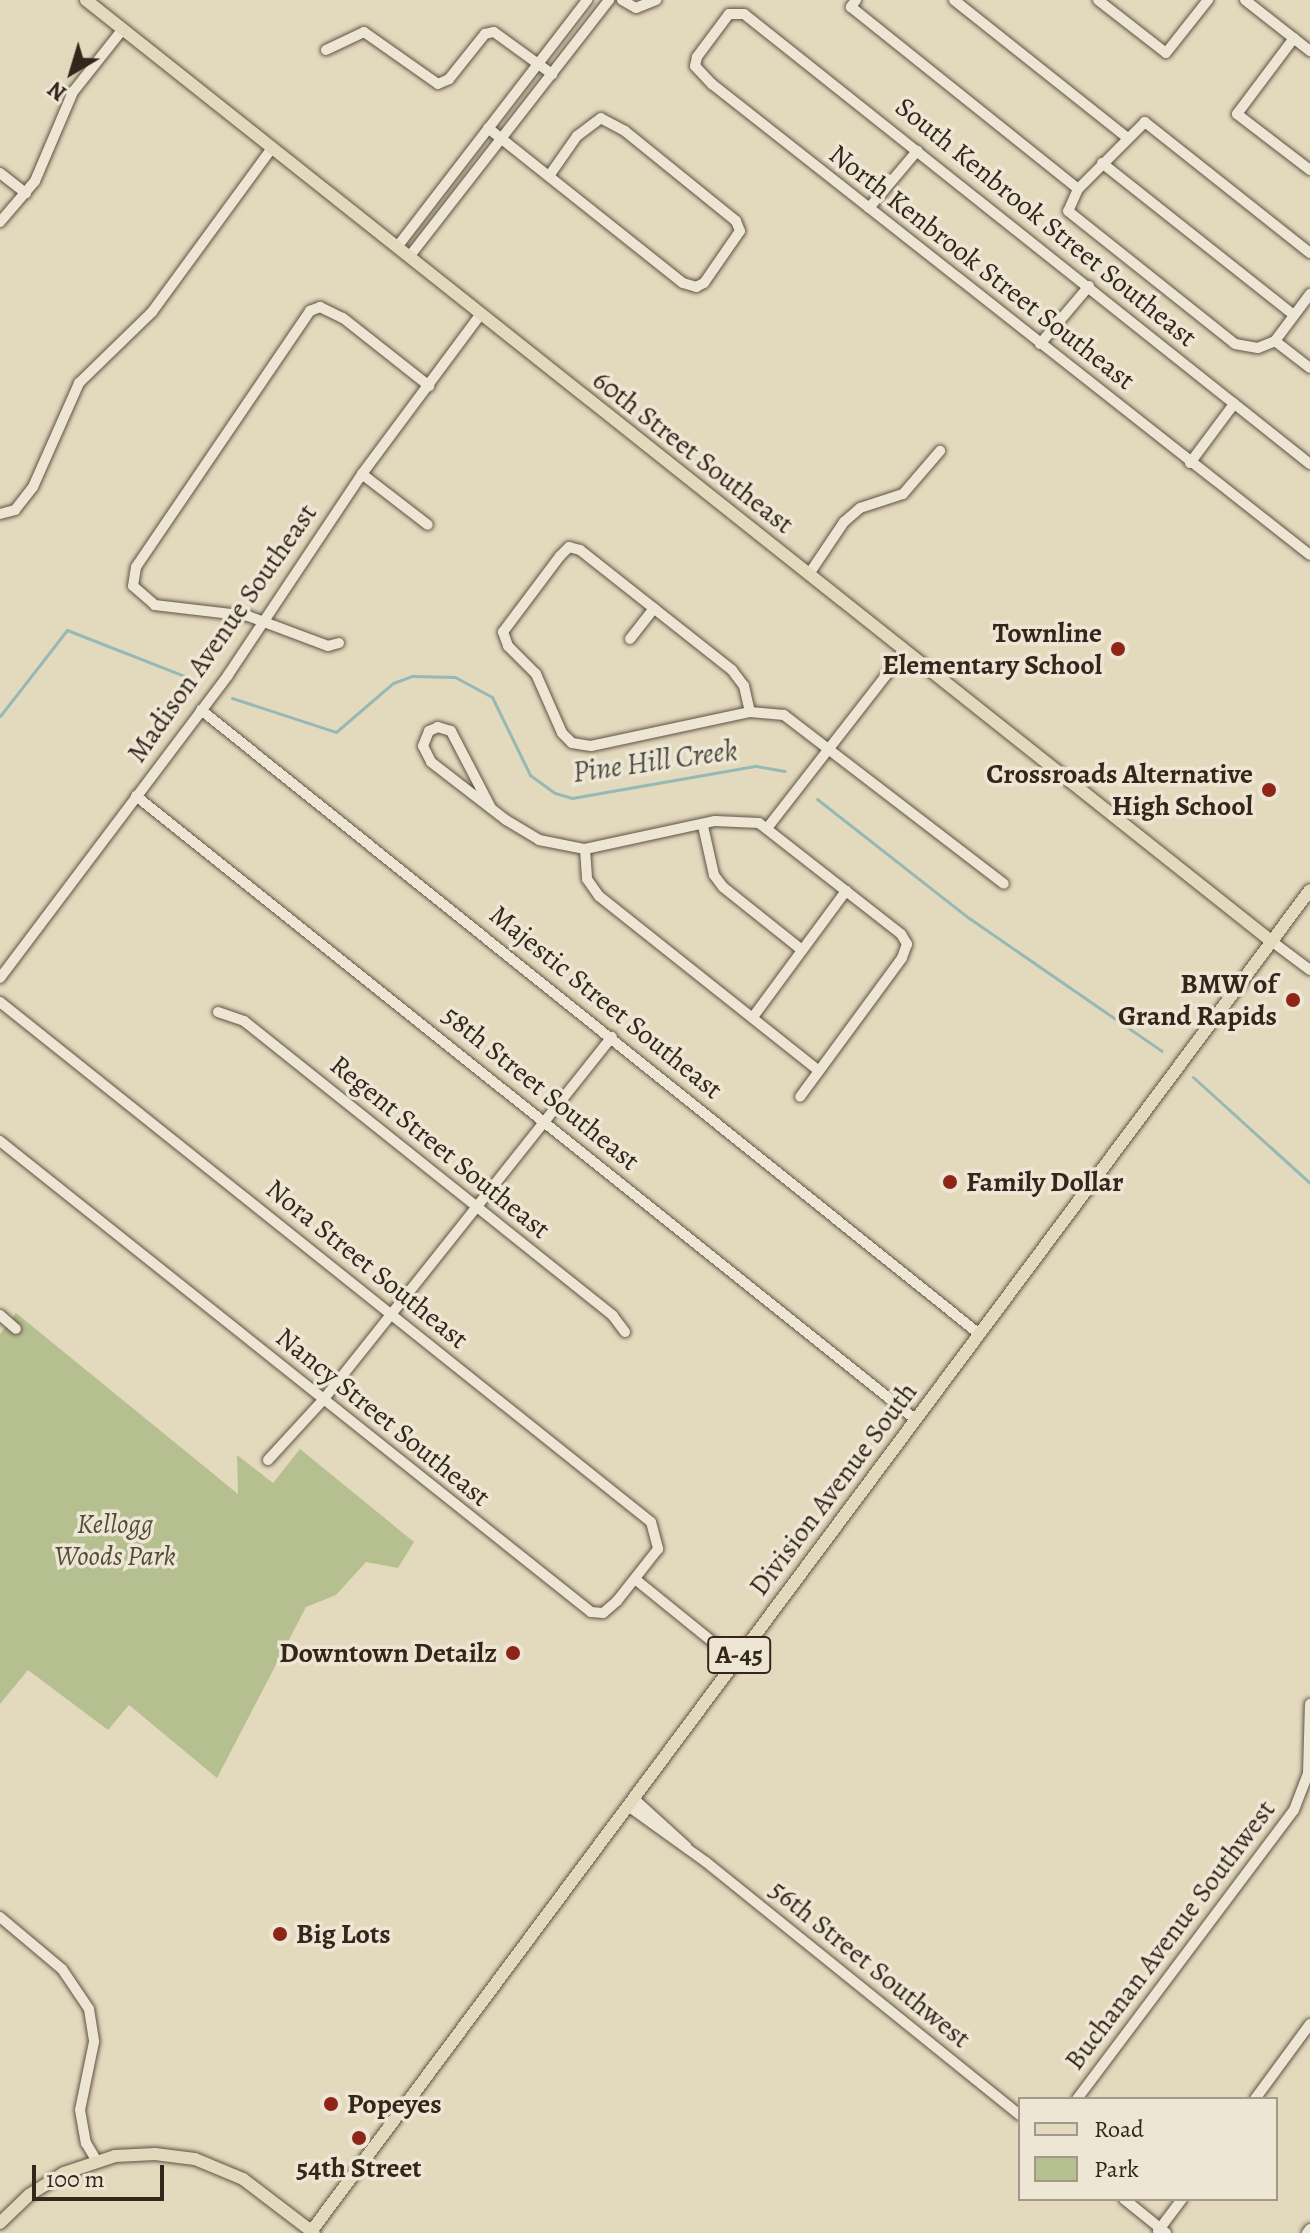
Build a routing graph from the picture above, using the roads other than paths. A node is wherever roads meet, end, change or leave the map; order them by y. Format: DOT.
graph roads {
  1 [pos="86,0"];
  2 [pos="587,0"];
  3 [pos="609,0"];
  4 [pos="622,0"];
  5 [pos="656,0"];
  6 [pos="954,0"];
  7 [pos="1098,0"];
  8 [pos="1208,0"];
  9 [pos="1245,0"];
  10 [pos="854,4"];
  11 [pos="751,19"];
  12 [pos="123,29"];
  13 [pos="1294,38"];
  14 [pos="326,50"];
  15 [pos="1310,51"];
  16 [pos="538,63"];
  17 [pos="552,74"];
  18 [pos="488,128"];
  19 [pos="1125,136"];
  20 [pos="501,139"];
  21 [pos="272,148"];
  22 [pos="917,151"];
  23 [pos="1102,163"];
  24 [pos="1310,170"];
  25 [pos="0,173"];
  26 [pos="549,176"];
  27 [pos="1078,189"];
  28 [pos="26,193"];
  29 [pos="869,208"];
  30 [pos="0,222"];
  31 [pos="397,247"];
  32 [pos="1310,253"];
  33 [pos="409,257"];
  34 [pos="1089,286"];
  35 [pos="1310,294"];
  36 [pos="481,314"];
  37 [pos="1294,315"];
  38 [pos="1275,341"];
  39 [pos="1040,344"];
  40 [pos="1310,368"];
  41 [pos="429,386"];
  42 [pos="1234,404"];
  43 [pos="940,451"];
  44 [pos="1190,463"];
  45 [pos="1310,464"];
  46 [pos="362,474"];
  47 [pos="4,515"];
  48 [pos="428,525"];
  49 [pos="1310,555"];
  50 [pos="809,574"];
  51 [pos="654,608"];
  52 [pos="264,621"];
  53 [pos="630,639"];
  54 [pos="339,643"];
  55 [pos="905,651"];
  56 [pos="201,710"];
  57 [pos="750,712"];
  58 [pos="830,747"];
  59 [pos="136,796"];
  60 [pos="491,808"];
  61 [pos="703,826"];
  62 [pos="768,827"];
  63 [pos="585,849"];
  64 [pos="1004,884"];
  65 [pos="1310,890"];
  66 [pos="846,891"];
  67 [pos="1270,940"];
  68 [pos="802,950"];
  69 [pos="1310,970"];
  70 [pos="0,978"];
  71 [pos="0,1002"];
  72 [pos="218,1012"];
  73 [pos="753,1017"];
  74 [pos="612,1037"];
  75 [pos="819,1071"];
  76 [pos="800,1097"];
  77 [pos="544,1122"];
  78 [pos="0,1141"];
  79 [pos="476,1207"];
  80 [pos="391,1313"];
  81 [pos="0,1315"];
  82 [pos="16,1329"];
  83 [pos="625,1332"];
  84 [pos="978,1333"];
  85 [pos="323,1400"];
  86 [pos="915,1419"];
  87 [pos="268,1460"];
  88 [pos="635,1579"];
  89 [pos="735,1660"];
  90 [pos="1310,1704"];
  91 [pos="631,1802"];
  92 [pos="0,1917"];
  93 [pos="1310,2024"];
  94 [pos="1079,2097"];
  95 [pos="1256,2097"];
  96 [pos="1018,2113"];
  97 [pos="97,2161"];
  98 [pos="1126,2201"];
  99 [pos="1181,2201"];
  100 [pos="0,2223"];
  101 [pos="1161,2231"];
  102 [pos="312,2232"];
  1 -- 12 [label="main road, 60th Street Southeast"];
  2 -- 16 [label="street"];
  3 -- 17 [label="street"];
  4 -- 5 [label="street"];
  6 -- 19 [label="street"];
  7 -- 8 [label="street"];
  9 -- 13 [label="street"];
  10 -- 27 [label="street"];
  11 -- 22 [label="street, South Kenbrook Street Southeast"];
  11 -- 29 [label="street, North Kenbrook Street Southeast"];
  12 -- 21 [label="main road, 60th Street Southeast"];
  12 -- 28 [label="street"];
  13 -- 15 [label="street"];
  13 -- 24 [label="street"];
  14 -- 16 [label="street"];
  16 -- 17 [label="street"];
  16 -- 18 [label="street"];
  17 -- 20 [label="street"];
  18 -- 20 [label="street"];
  18 -- 31 [label="street"];
  19 -- 23 [label="street"];
  19 -- 32 [label="street"];
  20 -- 26 [label="street"];
  20 -- 33 [label="street"];
  21 -- 31 [label="main road, 60th Street Southeast"];
  21 -- 47 [label="street"];
  22 -- 29 [label="street"];
  22 -- 34 [label="street, South Kenbrook Street Southeast"];
  23 -- 27 [label="street"];
  23 -- 37 [label="street"];
  25 -- 28 [label="street"];
  26 -- 26 [label="street"];
  27 -- 38 [label="street"];
  28 -- 30 [label="street"];
  29 -- 39 [label="street, North Kenbrook Street Southeast"];
  31 -- 33 [label="main road, 60th Street Southeast"];
  33 -- 36 [label="main road, 60th Street Southeast"];
  34 -- 39 [label="street"];
  34 -- 42 [label="street, South Kenbrook Street Southeast"];
  35 -- 37 [label="street"];
  36 -- 41 [label="street, Madison Avenue Southeast"];
  36 -- 50 [label="main road, 60th Street Southeast"];
  37 -- 38 [label="street"];
  38 -- 40 [label="street"];
  39 -- 44 [label="street, North Kenbrook Street Southeast"];
  41 -- 46 [label="street, Madison Avenue Southeast"];
  41 -- 52 [label="street"];
  42 -- 44 [label="street"];
  42 -- 45 [label="street, South Kenbrook Street Southeast"];
  43 -- 50 [label="street"];
  44 -- 49 [label="street, North Kenbrook Street Southeast"];
  46 -- 48 [label="street"];
  46 -- 52 [label="street, Madison Avenue Southeast"];
  50 -- 55 [label="main road, 60th Street Southeast"];
  51 -- 53 [label="street"];
  51 -- 57 [label="street"];
  51 -- 57 [label="street"];
  52 -- 54 [label="street"];
  52 -- 56 [label="street, Madison Avenue Southeast"];
  55 -- 58 [label="street"];
  55 -- 67 [label="main road, 60th Street Southeast"];
  56 -- 59 [label="street, Madison Avenue Southeast"];
  56 -- 74 [label="street, Majestic Street Southeast"];
  57 -- 58 [label="street"];
  58 -- 62 [label="street"];
  58 -- 64 [label="street"];
  59 -- 70 [label="street, Madison Avenue Southeast"];
  59 -- 77 [label="street, 58th Street Southeast"];
  60 -- 60 [label="street"];
  60 -- 63 [label="street"];
  61 -- 62 [label="street"];
  61 -- 63 [label="street"];
  61 -- 68 [label="street"];
  62 -- 66 [label="street"];
  63 -- 73 [label="street"];
  65 -- 67 [label="main road, Division Avenue South / A-45"];
  66 -- 68 [label="street"];
  66 -- 75 [label="street"];
  67 -- 69 [label="street"];
  67 -- 84 [label="main road, Division Avenue South / A-45"];
  68 -- 73 [label="street"];
  71 -- 80 [label="street, Nora Street Southeast"];
  72 -- 79 [label="street, Regent Street Southeast"];
  73 -- 75 [label="street"];
  74 -- 77 [label="street"];
  74 -- 84 [label="street, Majestic Street Southeast"];
  75 -- 76 [label="street"];
  77 -- 79 [label="street"];
  77 -- 86 [label="street, 58th Street Southeast"];
  78 -- 85 [label="street, Nancy Street Southeast"];
  79 -- 80 [label="street"];
  79 -- 83 [label="street, Regent Street Southeast"];
  80 -- 85 [label="street"];
  80 -- 88 [label="street, Nora Street Southeast"];
  81 -- 82 [label="street"];
  84 -- 86 [label="main road, Division Avenue South / A-45"];
  85 -- 87 [label="street"];
  85 -- 88 [label="street, Nancy Street Southeast"];
  86 -- 89 [label="main road, Division Avenue South / A-45"];
  88 -- 89 [label="street"];
  89 -- 91 [label="main road, Division Avenue South / A-45"];
  90 -- 94 [label="street, Buchanan Avenue Southwest"];
  91 -- 96 [label="street, 56th Street Southwest"];
  91 -- 102 [label="main road, Division Avenue South / A-45"];
  92 -- 97 [label="street"];
  93 -- 95 [label="street"];
  97 -- 100 [label="main road"];
  97 -- 102 [label="main road"];
  98 -- 101 [label="street"];
  99 -- 101 [label="street"];
}
